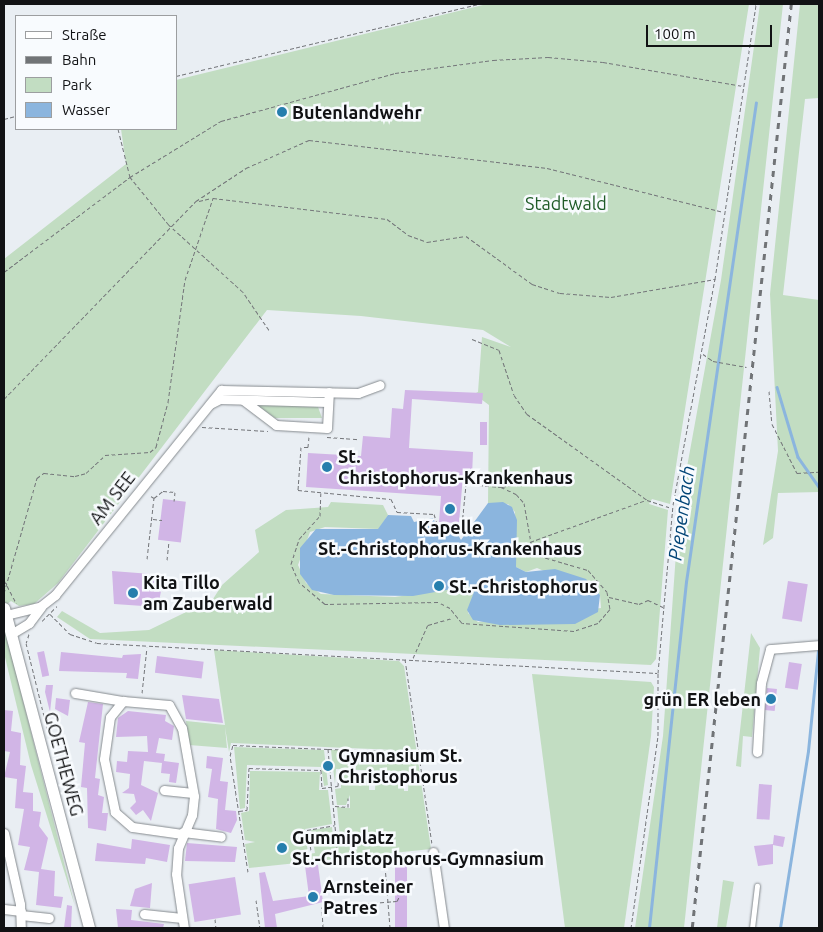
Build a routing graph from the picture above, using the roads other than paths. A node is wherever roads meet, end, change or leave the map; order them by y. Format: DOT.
graph roads {
  1 [pos="380,385"];
  2 [pos="329,392"];
  3 [pos="243,400"];
  4 [pos="328,402"];
  5 [pos="206,406"];
  6 [pos="41,606"];
  7 [pos="5,612"];
  8 [pos="11,634"];
  9 [pos="817,645"];
  10 [pos="75,693"];
  11 [pos="123,701"];
  12 [pos="757,752"];
  13 [pos="164,790"];
  14 [pos="193,793"];
  15 [pos="4,833"];
  16 [pos="183,833"];
  17 [pos="221,837"];
  18 [pos="433,852"];
  19 [pos="4,866"];
  20 [pos="14,867"];
  21 [pos="756,886"];
  22 [pos="4,909"];
  23 [pos="21,913"];
  24 [pos="144,914"];
  25 [pos="49,918"];
  26 [pos="182,918"];
  27 [pos="21,928"];
  28 [pos="89,928"];
  29 [pos="184,928"];
  30 [pos="444,928"];
  31 [pos="752,928"];
  1 -- 2 [label="street, AM SEE"];
  2 -- 4 [label="street"];
  2 -- 5 [label="street, AM SEE"];
  3 -- 4 [label="street"];
  3 -- 4 [label="street"];
  3 -- 5 [label="street"];
  5 -- 6 [label="street, AM SEE"];
  6 -- 7 [label="street"];
  6 -- 8 [label="street, AM SEE"];
  7 -- 8 [label="street, GOETHEWEG"];
  8 -- 28 [label="street, GOETHEWEG"];
  9 -- 12 [label="street"];
  10 -- 11 [label="street"];
  11 -- 14 [label="street"];
  11 -- 16 [label="street"];
  13 -- 14 [label="street"];
  14 -- 16 [label="street"];
  15 -- 20 [label="street"];
  16 -- 17 [label="street"];
  16 -- 26 [label="street"];
  18 -- 30 [label="street"];
  19 -- 20 [label="street"];
  20 -- 23 [label="street"];
  21 -- 31 [label="lane"];
  22 -- 23 [label="street"];
  23 -- 25 [label="street"];
  23 -- 27 [label="street"];
  24 -- 26 [label="street"];
  26 -- 29 [label="street"];
}
